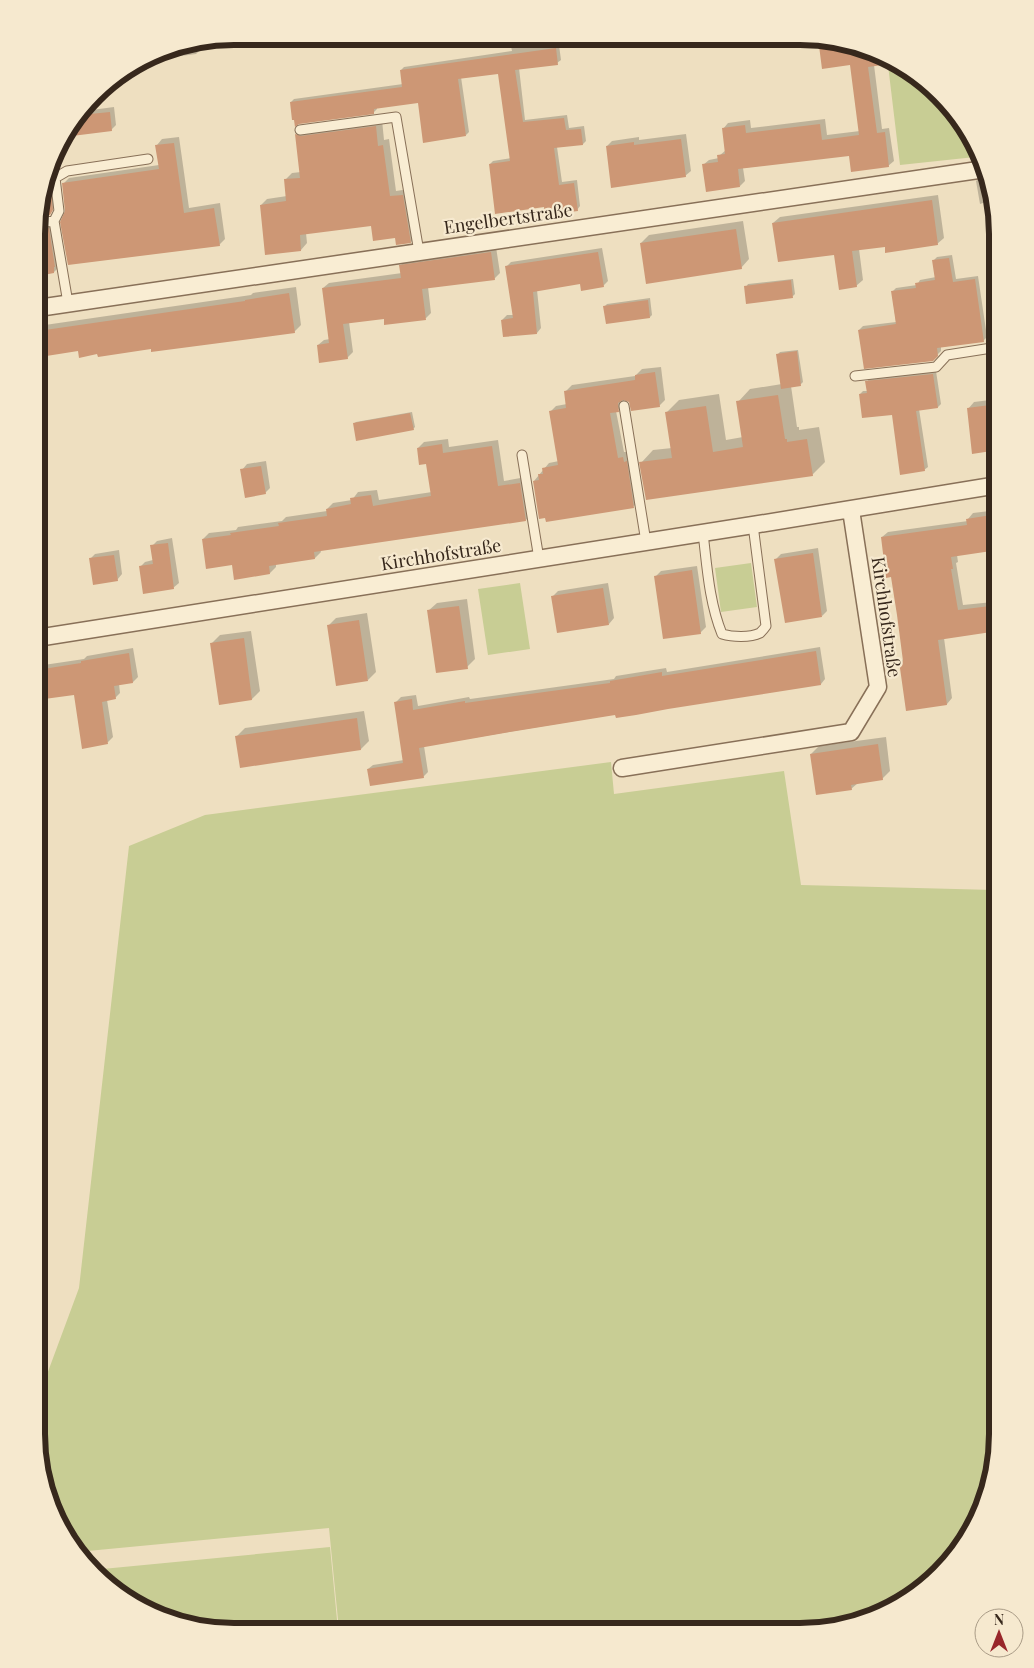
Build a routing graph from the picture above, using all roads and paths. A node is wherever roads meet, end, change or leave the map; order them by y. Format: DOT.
graph roads {
  1 [pos="300,130"];
  2 [pos="148,159"];
  3 [pos="978,170"];
  4 [pos="54,221"];
  5 [pos="45,223"];
  6 [pos="419,252"];
  7 [pos="68,303"];
  8 [pos="45,307"];
  9 [pos="989,348"];
  10 [pos="855,376"];
  11 [pos="624,406"];
  12 [pos="522,455"];
  13 [pos="989,487"];
  14 [pos="851,510"];
  15 [pos="753,525"];
  16 [pos="703,533"];
  17 [pos="646,542"];
  18 [pos="539,559"];
  19 [pos="45,637"];
  20 [pos="622,768"];
  1 -- 6 [label="lane"];
  2 -- 4 [label="lane"];
  3 -- 6 [label="street, Engelbertstraße"];
  4 -- 5 [label="lane"];
  4 -- 7 [label="lane"];
  6 -- 7 [label="street, Engelbertstraße"];
  7 -- 8 [label="street, Engelbertstraße"];
  9 -- 10 [label="lane"];
  11 -- 17 [label="lane"];
  12 -- 18 [label="lane"];
  13 -- 14 [label="street, Kirchhofstraße"];
  14 -- 15 [label="street, Kirchhofstraße"];
  14 -- 20 [label="street, Kirchhofstraße"];
  15 -- 16 [label="street, Kirchhofstraße"];
  15 -- 16 [label="lane"];
  16 -- 17 [label="street, Kirchhofstraße"];
  17 -- 18 [label="street, Kirchhofstraße"];
  18 -- 19 [label="street, Kirchhofstraße"];
}
